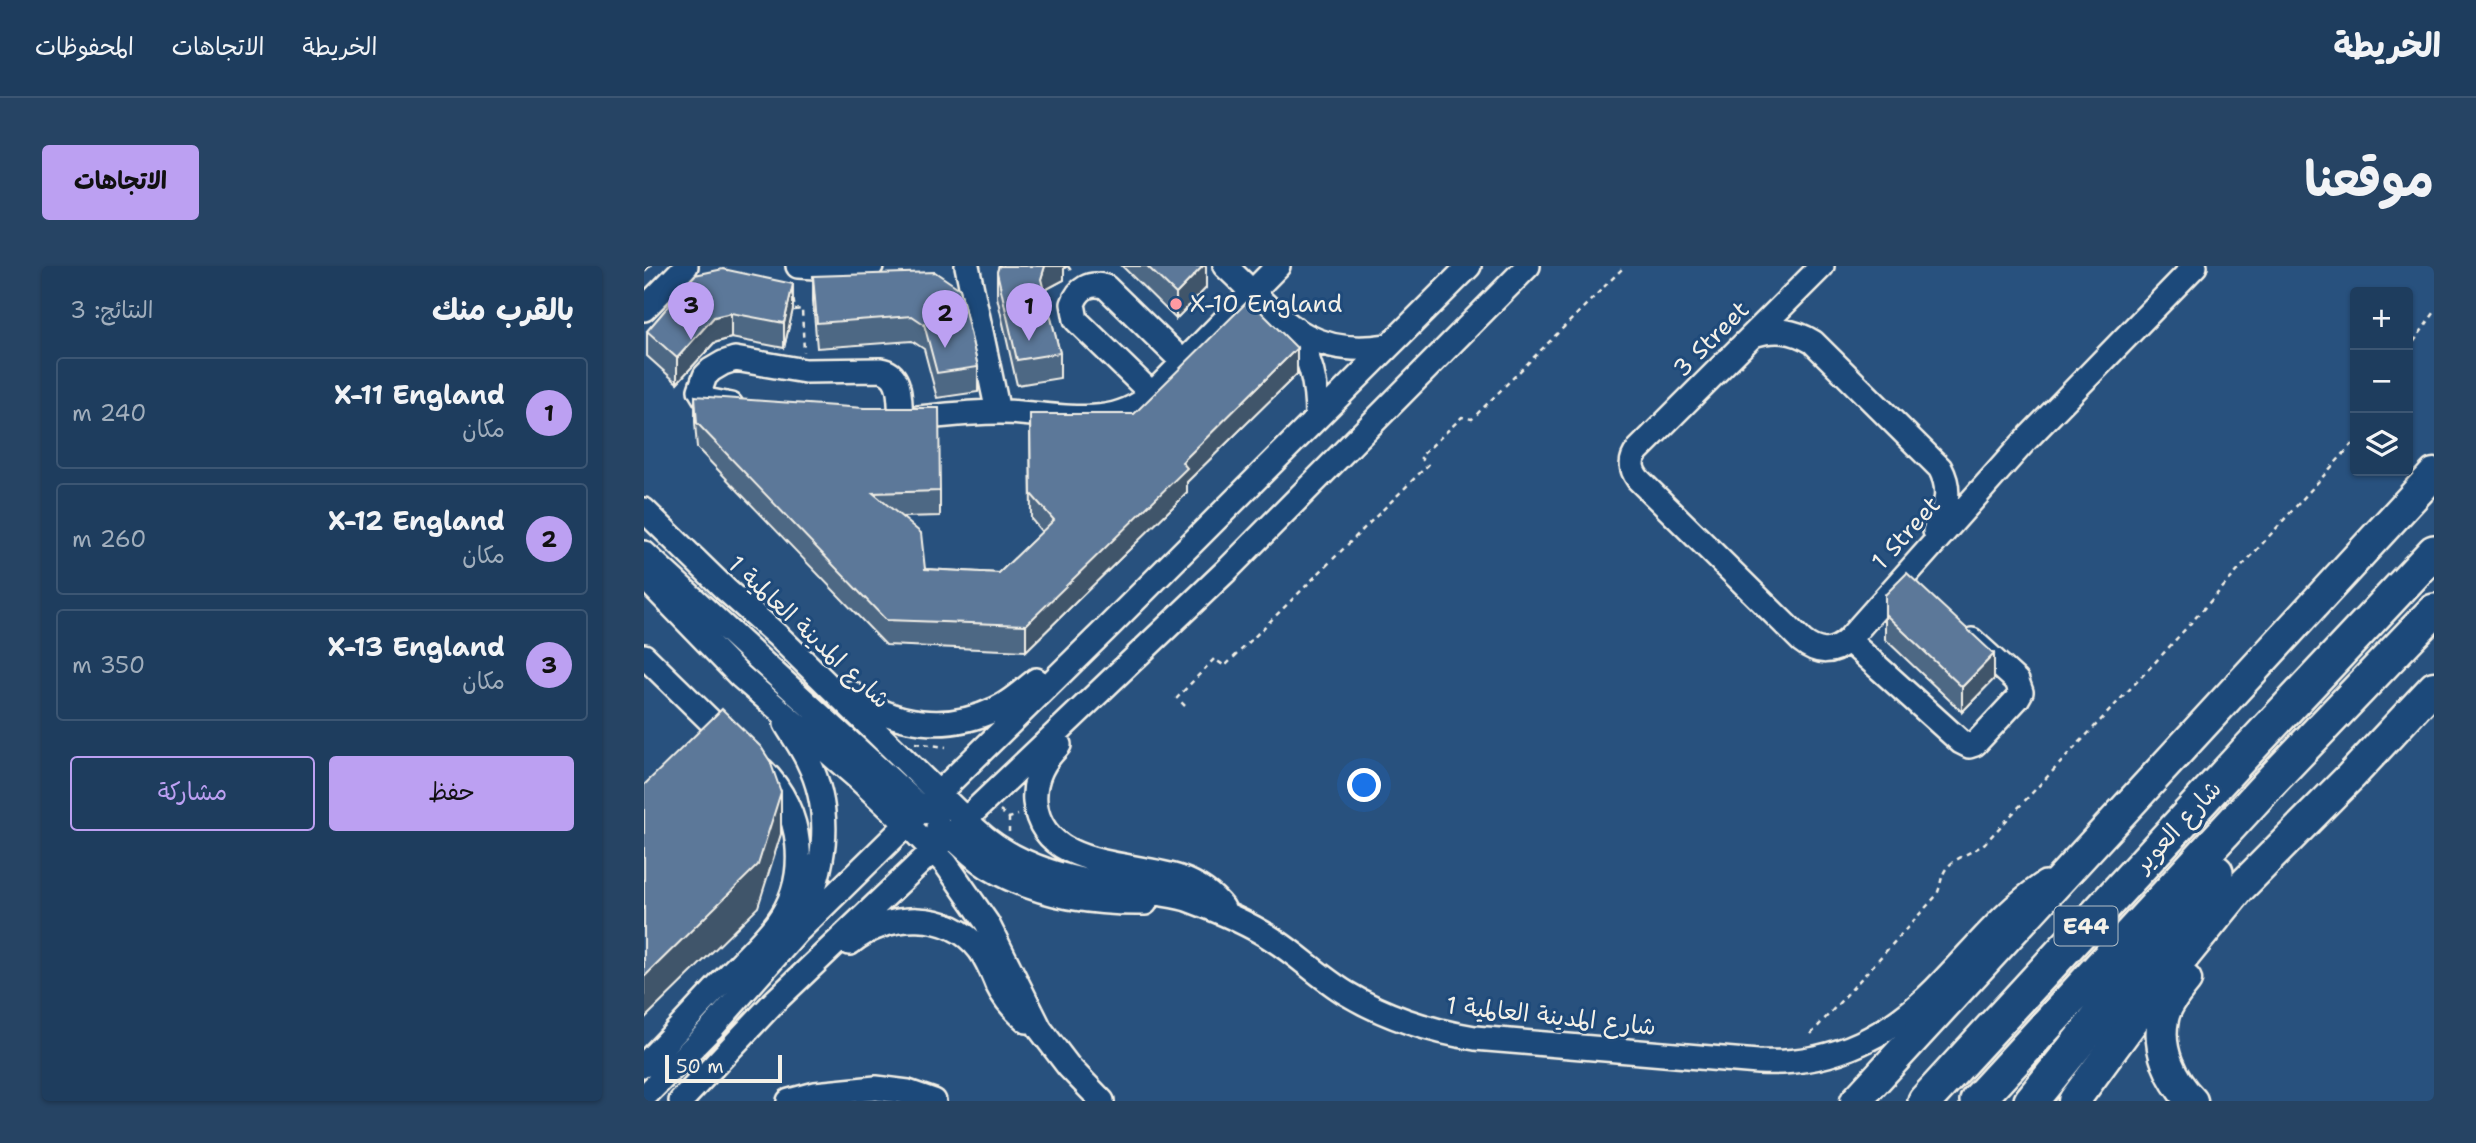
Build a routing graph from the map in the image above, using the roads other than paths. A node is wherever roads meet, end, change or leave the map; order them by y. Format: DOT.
graph roads {
  1 [pos="686,266"];
  2 [pos="798,266"];
  3 [pos="871,266"];
  4 [pos="967,266"];
  5 [pos="1225,266"];
  6 [pos="1278,266"];
  7 [pos="1469,266"];
  8 [pos="1528,266"];
  9 [pos="1822,266"];
  10 [pos="2195,266"];
  11 [pos="1252,292"];
  12 [pos="644,309"];
  13 [pos="1291,328"];
  14 [pos="1753,335"];
  15 [pos="1386,346"];
  16 [pos="1183,362"];
  17 [pos="1152,394"];
  18 [pos="757,410"];
  19 [pos="999,412"];
  20 [pos="1317,418"];
  21 [pos="877,419"];
  22 [pos="901,419"];
  23 [pos="2434,474"];
  24 [pos="644,510"];
  25 [pos="1928,547"];
  26 [pos="2434,552"];
  27 [pos="644,553"];
  28 [pos="1903,576"];
  29 [pos="644,577"];
  30 [pos="1922,593"];
  31 [pos="2434,611"];
  32 [pos="1109,626"];
  33 [pos="1960,628"];
  34 [pos="778,636"];
  35 [pos="1848,640"];
  36 [pos="644,656"];
  37 [pos="1121,669"];
  38 [pos="2434,687"];
  39 [pos="775,706"];
  40 [pos="2351,776"];
  41 [pos="2274,778"];
  42 [pos="939,793"];
  43 [pos="915,816"];
  44 [pos="948,834"];
  45 [pos="2074,865"];
  46 [pos="1229,915"];
  47 [pos="797,932"];
  48 [pos="773,1003"];
  49 [pos="1040,1029"];
  50 [pos="644,1065"];
  51 [pos="647,1087"];
  52 [pos="823,1097"];
  53 [pos="681,1101"];
  54 [pos="789,1101"];
  55 [pos="934,1101"];
  56 [pos="1102,1101"];
  57 [pos="1856,1101"];
  58 [pos="1925,1101"];
  59 [pos="1978,1101"];
  60 [pos="2031,1101"];
  61 [pos="2074,1101"];
  62 [pos="2192,1101"];
  1 -- 12 [label="street"];
  2 -- 3 [label="street"];
  4 -- 19 [label="street"];
  5 -- 11 [label="street"];
  6 -- 11 [label="street"];
  7 -- 15 [label="street"];
  8 -- 37 [label="street"];
  9 -- 14 [label="street, 3 Street"];
  10 -- 25 [label="street, 1 Street"];
  11 -- 13 [label="street"];
  11 -- 16 [label="street"];
  13 -- 15 [label="street"];
  13 -- 20 [label="street"];
  14 -- 25 [label="street"];
  14 -- 35 [label="street, 3 Street"];
  15 -- 20 [label="street"];
  16 -- 17 [label="street"];
  16 -- 17 [label="street"];
  17 -- 19 [label="street"];
  18 -- 22 [label="street"];
  19 -- 22 [label="street"];
  20 -- 32 [label="street"];
  21 -- 22 [label="street"];
  23 -- 45 [label="main road"];
  24 -- 34 [label="street, شارع المدينة العالمية 1"];
  25 -- 28 [label="street, 1 Street"];
  26 -- 58 [label="highway, شارع العوير / E44"];
  27 -- 43 [label="street"];
  28 -- 30 [label="street"];
  28 -- 35 [label="street, 1 Street"];
  29 -- 39 [label="street"];
  31 -- 41 [label="highway, شارع العوير / E44"];
  32 -- 34 [label="street"];
  32 -- 42 [label="street"];
  33 -- 35 [label="street"];
  34 -- 42 [label="street, شارع المدينة العالمية 1"];
  36 -- 50 [label="street"];
  37 -- 44 [label="street"];
  37 -- 46 [label="street"];
  38 -- 40 [label="main road"];
  39 -- 43 [label="street"];
  39 -- 47 [label="street"];
  40 -- 61 [label="main road"];
  40 -- 62 [label="main road"];
  41 -- 59 [label="highway, شارع العوير / E44"];
  41 -- 60 [label="highway"];
  42 -- 43 [label="street"];
  42 -- 44 [label="street, شارع المدينة العالمية 1"];
  43 -- 44 [label="street"];
  43 -- 44 [label="street"];
  43 -- 47 [label="street"];
  44 -- 46 [label="street, شارع المدينة العالمية 1"];
  44 -- 48 [label="street"];
  44 -- 49 [label="street"];
  45 -- 46 [label="street, شارع المدينة العالمية 1"];
  45 -- 57 [label="main road"];
  47 -- 51 [label="street"];
  48 -- 49 [label="street"];
  48 -- 53 [label="street"];
  49 -- 56 [label="street"];
  52 -- 54 [label="street"];
  52 -- 55 [label="street"];
}
